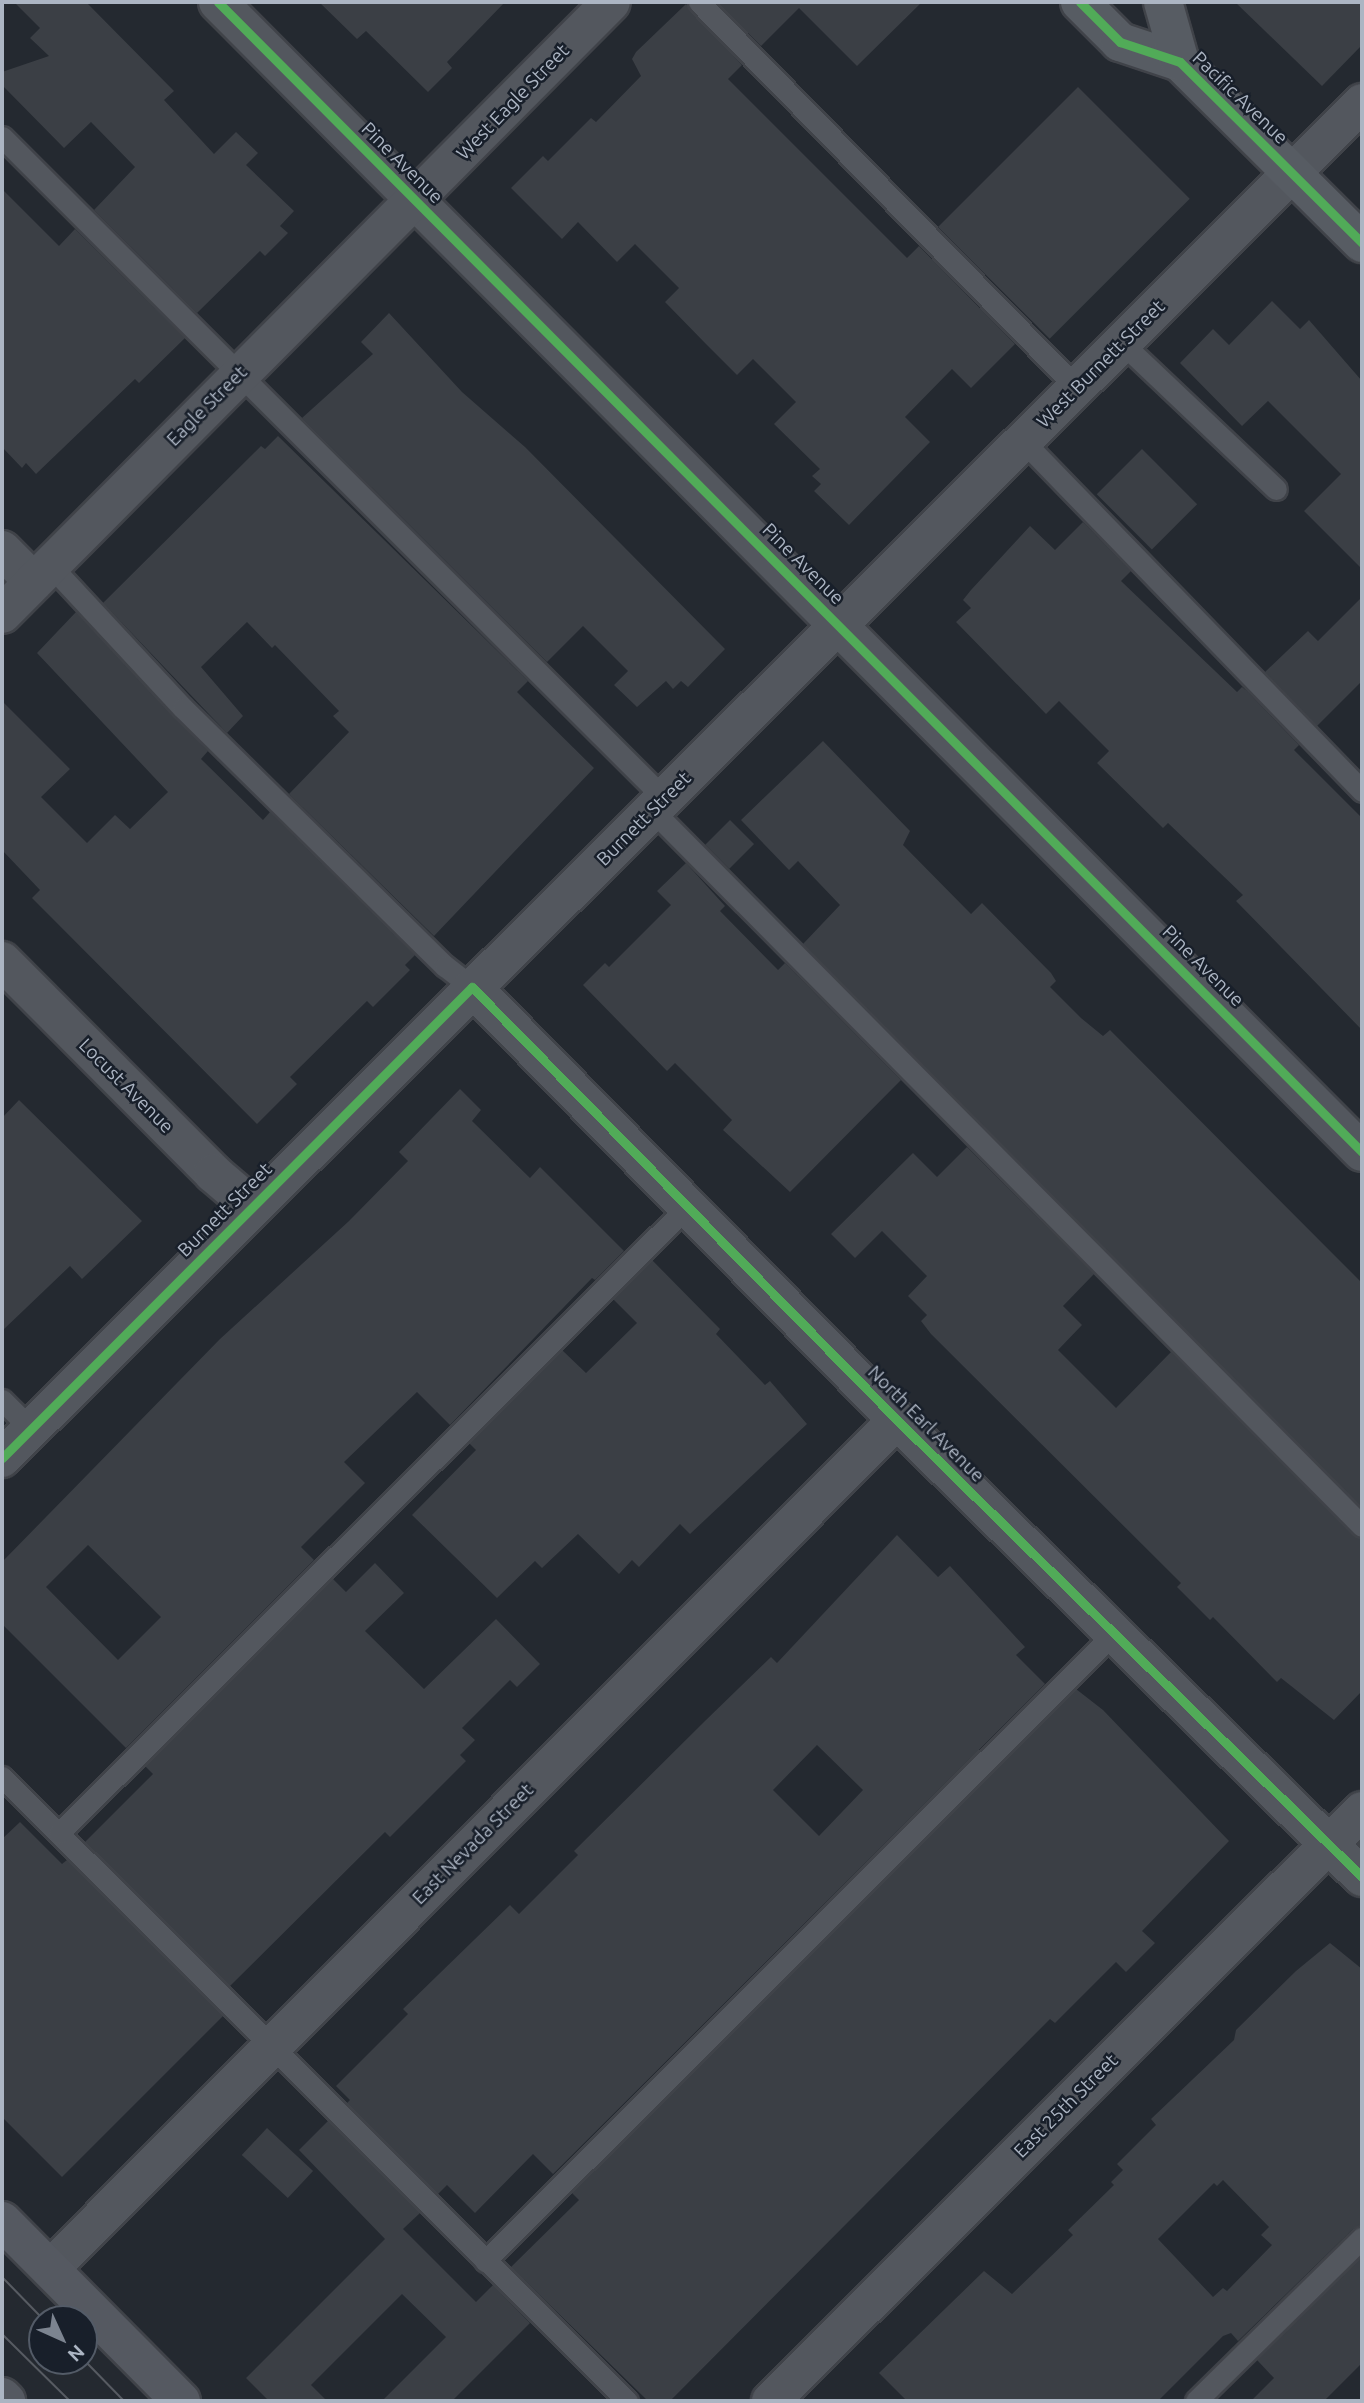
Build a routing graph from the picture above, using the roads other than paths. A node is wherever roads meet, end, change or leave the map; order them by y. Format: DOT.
graph roads {
  1 [pos="218,2"];
  2 [pos="611,2"];
  3 [pos="699,2"];
  4 [pos="1080,2"];
  5 [pos="1163,2"];
  6 [pos="1180,62"];
  7 [pos="1362,103"];
  8 [pos="2,137"];
  9 [pos="1292,172"];
  10 [pos="415,201"];
  11 [pos="1362,243"];
  12 [pos="1122,343"];
  13 [pos="239,374"];
  14 [pos="1077,388"];
  15 [pos="1024,442"];
  16 [pos="1276,489"];
  17 [pos="2,550"];
  18 [pos="42,573"];
  19 [pos="2,614"];
  20 [pos="841,627"];
  21 [pos="1362,791"];
  22 [pos="658,805"];
  23 [pos="2,961"];
  24 [pos="472,987"];
  25 [pos="1362,1152"];
  26 [pos="253,1207"];
  27 [pos="687,1207"];
  28 [pos="2,1400"];
  29 [pos="897,1420"];
  30 [pos="31,1429"];
  31 [pos="2,1458"];
  32 [pos="1362,1526"];
  33 [pos="1113,1634"];
  34 [pos="2,1778"];
  35 [pos="1362,1811"];
  36 [pos="59,1833"];
  37 [pos="1329,1843"];
  38 [pos="1362,1877"];
  39 [pos="272,2044"];
  40 [pos="2,2221"];
  41 [pos="1362,2238"];
  42 [pos="485,2262"];
  43 [pos="50,2269"];
  44 [pos="2,2397"];
  45 [pos="6,2401"];
  46 [pos="181,2401"];
  47 [pos="626,2401"];
  48 [pos="771,2401"];
  49 [pos="1196,2401"];
  1 -- 10 [label="street, Pine Avenue"];
  2 -- 10 [label="street, West Eagle Street"];
  3 -- 14 [label="lane"];
  4 -- 6 [label="main road, Pacific Avenue"];
  5 -- 6 [label="main road, Pacific Avenue"];
  6 -- 9 [label="main road, Pacific Avenue"];
  7 -- 9 [label="street, West Burnett Street"];
  8 -- 13 [label="lane"];
  9 -- 11 [label="main road, Pacific Avenue"];
  9 -- 12 [label="street, West Burnett Street"];
  10 -- 13 [label="street, Eagle Street"];
  10 -- 20 [label="street, Pine Avenue"];
  12 -- 14 [label="street, West Burnett Street"];
  12 -- 16 [label="lane"];
  13 -- 18 [label="street, Eagle Street"];
  13 -- 22 [label="lane"];
  14 -- 15 [label="street, West Burnett Street"];
  15 -- 20 [label="street, West Burnett Street"];
  15 -- 21 [label="lane"];
  17 -- 18 [label="street"];
  18 -- 19 [label="street, Eagle Street"];
  18 -- 24 [label="lane"];
  20 -- 22 [label="street, Burnett Street"];
  20 -- 25 [label="street, Pine Avenue"];
  22 -- 24 [label="street, Burnett Street"];
  22 -- 32 [label="lane"];
  23 -- 26 [label="street, Locust Avenue"];
  24 -- 26 [label="street, Burnett Street"];
  24 -- 27 [label="street, North Earl Avenue"];
  26 -- 30 [label="street, Burnett Street"];
  27 -- 29 [label="street, North Earl Avenue"];
  27 -- 36 [label="lane"];
  28 -- 30 [label="lane"];
  29 -- 33 [label="street, North Earl Avenue"];
  29 -- 39 [label="street, East Nevada Street"];
  30 -- 31 [label="street, Burnett Street"];
  33 -- 37 [label="street, North Earl Avenue"];
  33 -- 42 [label="lane"];
  34 -- 36 [label="lane"];
  35 -- 37 [label="street, East 25th Street"];
  36 -- 39 [label="lane"];
  37 -- 38 [label="street, North Earl Avenue"];
  37 -- 48 [label="street, East 25th Street"];
  39 -- 42 [label="lane"];
  39 -- 43 [label="street, East Nevada Street"];
  40 -- 43 [label="main road"];
  41 -- 49 [label="lane"];
  42 -- 47 [label="lane"];
  43 -- 46 [label="main road"];
  44 -- 45 [label="main road"];
}
